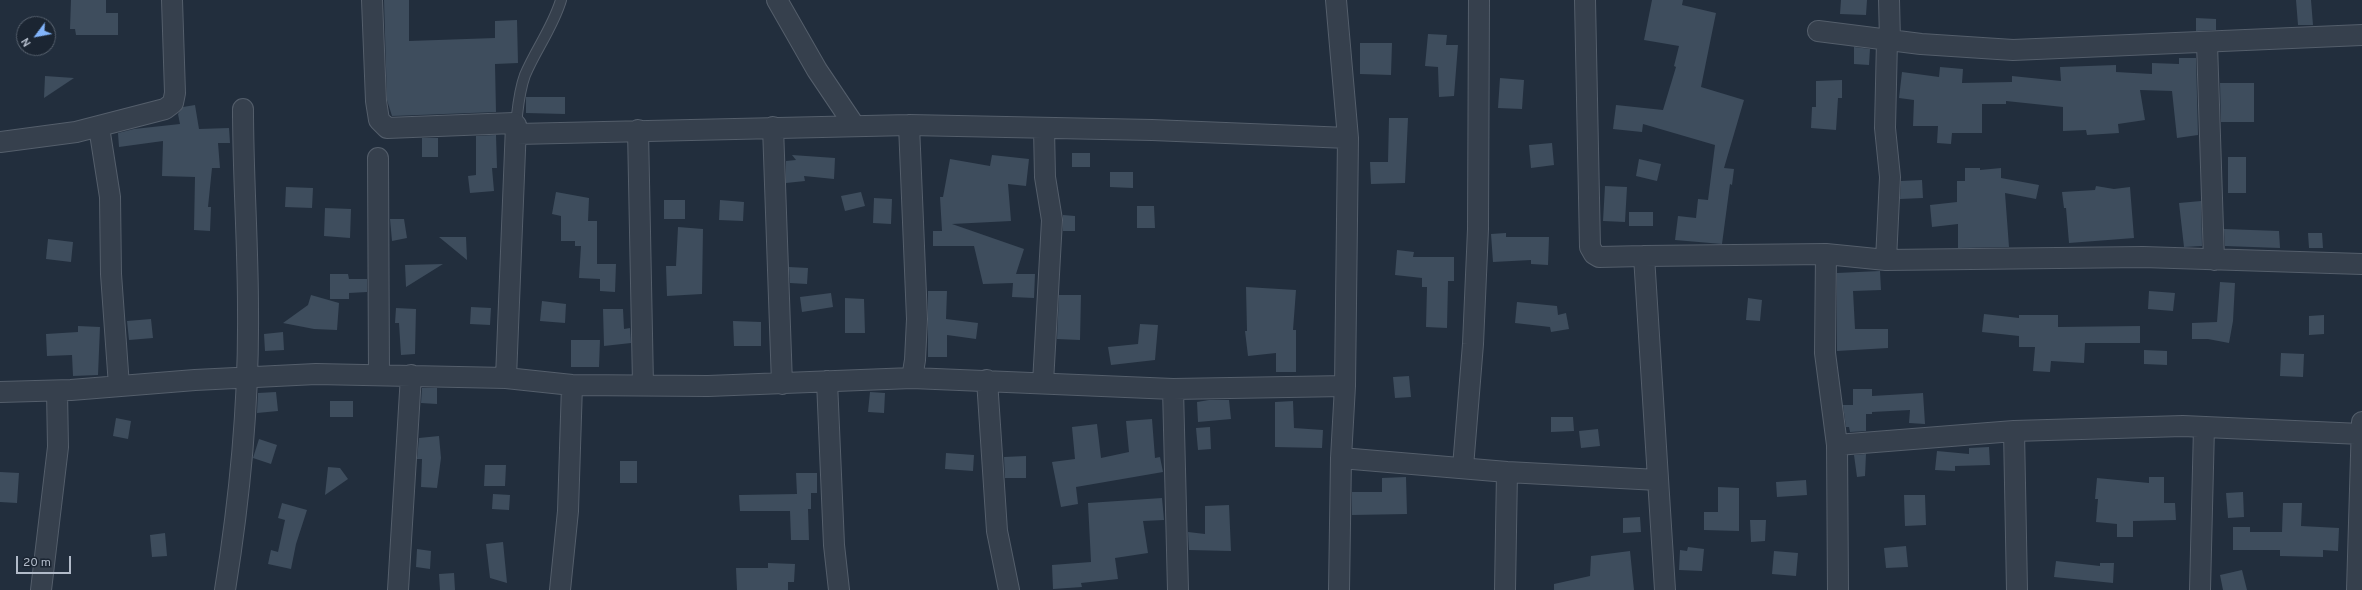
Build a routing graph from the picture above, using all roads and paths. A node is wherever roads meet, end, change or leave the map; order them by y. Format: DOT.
graph roads {
  1 [pos="172,0"];
  2 [pos="372,0"];
  3 [pos="561,0"];
  4 [pos="777,0"];
  5 [pos="1336,0"];
  6 [pos="1479,0"];
  7 [pos="1585,0"];
  8 [pos="1889,0"];
  9 [pos="1818,31"];
  10 [pos="2362,35"];
  11 [pos="1889,40"];
  12 [pos="2207,43"];
  13 [pos="243,109"];
  14 [pos="854,125"];
  15 [pos="909,125"];
  16 [pos="99,126"];
  17 [pos="773,127"];
  18 [pos="516,129"];
  19 [pos="1044,129"];
  20 [pos="638,130"];
  21 [pos="1348,138"];
  22 [pos="0,142"];
  23 [pos="378,158"];
  24 [pos="1826,254"];
  25 [pos="1644,256"];
  26 [pos="1886,260"];
  27 [pos="2214,260"];
  28 [pos="2362,264"];
  29 [pos="379,375"];
  30 [pos="411,375"];
  31 [pos="247,377"];
  32 [pos="506,378"];
  33 [pos="912,378"];
  34 [pos="987,380"];
  35 [pos="827,381"];
  36 [pos="1043,383"];
  37 [pos="782,384"];
  38 [pos="572,385"];
  39 [pos="643,385"];
  40 [pos="119,386"];
  41 [pos="1345,386"];
  42 [pos="1173,388"];
  43 [pos="56,391"];
  44 [pos="0,392"];
  45 [pos="2362,422"];
  46 [pos="2204,427"];
  47 [pos="2014,431"];
  48 [pos="2362,434"];
  49 [pos="1837,445"];
  50 [pos="1341,458"];
  51 [pos="1463,467"];
  52 [pos="1507,472"];
  53 [pos="1658,480"];
  54 [pos="41,590"];
  55 [pos="226,590"];
  56 [pos="398,590"];
  57 [pos="560,590"];
  58 [pos="839,590"];
  59 [pos="1010,590"];
  60 [pos="1178,590"];
  61 [pos="1339,590"];
  62 [pos="1505,590"];
  63 [pos="1665,590"];
  64 [pos="1838,590"];
  65 [pos="2018,590"];
  66 [pos="2200,590"];
  67 [pos="2357,590"];
  1 -- 16 [label="street"];
  2 -- 18 [label="street"];
  3 -- 18 [label="lane"];
  4 -- 14 [label="street"];
  5 -- 21 [label="street"];
  6 -- 51 [label="street"];
  7 -- 25 [label="street"];
  8 -- 11 [label="street"];
  9 -- 11 [label="street"];
  10 -- 12 [label="street"];
  11 -- 12 [label="street"];
  11 -- 26 [label="street"];
  12 -- 27 [label="street"];
  13 -- 31 [label="street"];
  14 -- 15 [label="street"];
  14 -- 17 [label="street"];
  15 -- 19 [label="street"];
  15 -- 33 [label="street"];
  16 -- 22 [label="street"];
  16 -- 40 [label="street"];
  17 -- 20 [label="street"];
  17 -- 37 [label="street"];
  18 -- 20 [label="street"];
  18 -- 32 [label="street"];
  19 -- 21 [label="street"];
  19 -- 36 [label="street"];
  20 -- 39 [label="street"];
  21 -- 41 [label="street"];
  23 -- 29 [label="street"];
  24 -- 25 [label="street"];
  24 -- 26 [label="street"];
  24 -- 49 [label="street"];
  25 -- 53 [label="street"];
  26 -- 27 [label="street"];
  27 -- 28 [label="street"];
  29 -- 30 [label="street"];
  29 -- 31 [label="street"];
  30 -- 32 [label="street"];
  30 -- 56 [label="street"];
  31 -- 40 [label="street"];
  31 -- 55 [label="street"];
  32 -- 38 [label="street"];
  33 -- 34 [label="street"];
  33 -- 35 [label="street"];
  34 -- 36 [label="street"];
  34 -- 59 [label="street"];
  35 -- 37 [label="street"];
  35 -- 58 [label="street"];
  36 -- 42 [label="street"];
  37 -- 39 [label="street"];
  38 -- 39 [label="street"];
  38 -- 57 [label="street"];
  40 -- 43 [label="street"];
  41 -- 42 [label="street"];
  41 -- 50 [label="street"];
  42 -- 60 [label="street"];
  43 -- 44 [label="street"];
  43 -- 54 [label="street"];
  45 -- 48 [label="street"];
  46 -- 47 [label="street"];
  46 -- 48 [label="street"];
  46 -- 66 [label="street"];
  47 -- 49 [label="street"];
  47 -- 65 [label="street"];
  48 -- 67 [label="street"];
  49 -- 64 [label="street"];
  50 -- 51 [label="street"];
  50 -- 61 [label="street"];
  51 -- 52 [label="street"];
  52 -- 53 [label="street"];
  52 -- 62 [label="street"];
  53 -- 63 [label="street"];
}
